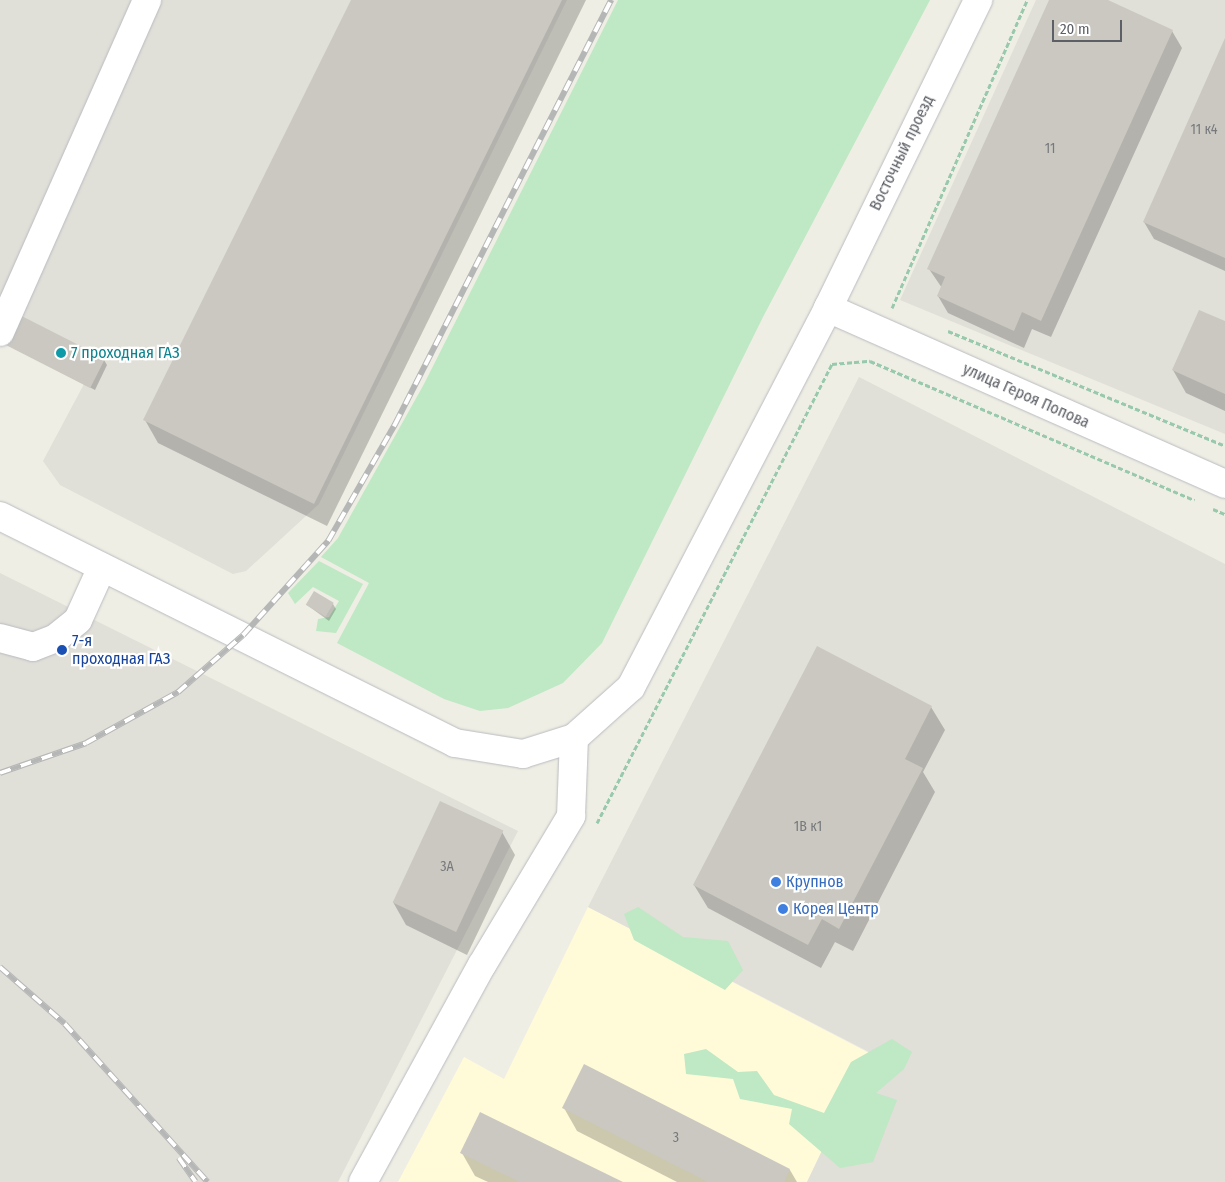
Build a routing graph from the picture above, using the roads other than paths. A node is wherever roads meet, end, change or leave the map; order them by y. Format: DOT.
graph roads {
  1 [pos="147,0"];
  2 [pos="978,0"];
  3 [pos="828,308"];
  4 [pos="0,332"];
  5 [pos="1225,484"];
  6 [pos="0,516"];
  7 [pos="102,567"];
  8 [pos="0,638"];
  9 [pos="574,738"];
  10 [pos="363,1182"];
  1 -- 4 [label="street"];
  2 -- 3 [label="street, Восточный проезд"];
  3 -- 5 [label="street, улица Героя Попова"];
  3 -- 9 [label="street, Восточный проезд"];
  6 -- 7 [label="street"];
  7 -- 8 [label="street"];
  7 -- 9 [label="street"];
  9 -- 10 [label="street"];
}
